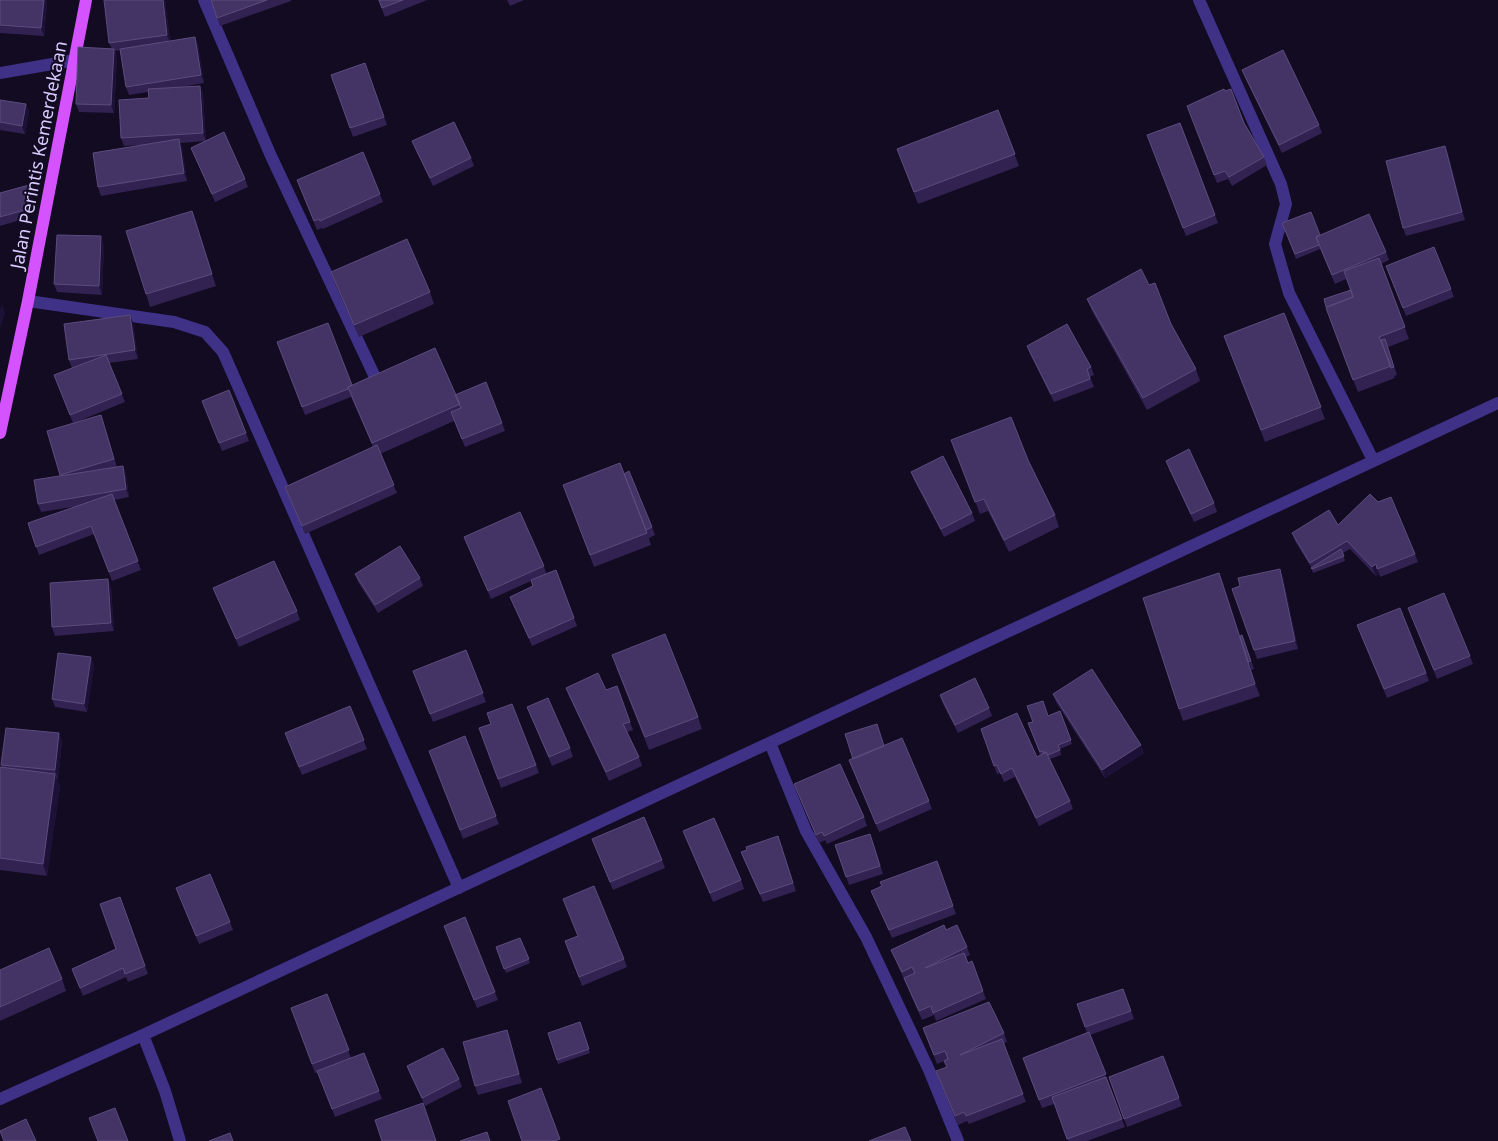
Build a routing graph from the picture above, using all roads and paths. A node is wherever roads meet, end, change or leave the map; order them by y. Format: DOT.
graph roads {
  1 [pos="86,0"];
  2 [pos="204,0"];
  3 [pos="1199,0"];
  4 [pos="75,60"];
  5 [pos="0,73"];
  6 [pos="28,301"];
  7 [pos="375,376"];
  8 [pos="1498,403"];
  9 [pos="0,434"];
  10 [pos="1373,460"];
  11 [pos="770,743"];
  12 [pos="459,888"];
  13 [pos="143,1035"];
  14 [pos="0,1099"];
  15 [pos="180,1141"];
  16 [pos="958,1141"];
  1 -- 4 [label="main road, Jalan Perintis Kemerdekaan"];
  2 -- 7 [label="street"];
  3 -- 10 [label="street"];
  4 -- 5 [label="street"];
  4 -- 6 [label="main road, Jalan Perintis Kemerdekaan"];
  6 -- 9 [label="main road, Jalan Perintis Kemerdekaan"];
  6 -- 12 [label="street"];
  8 -- 10 [label="street"];
  10 -- 11 [label="street"];
  11 -- 12 [label="street"];
  11 -- 16 [label="street"];
  12 -- 13 [label="street"];
  13 -- 14 [label="street"];
  13 -- 15 [label="street"];
}
